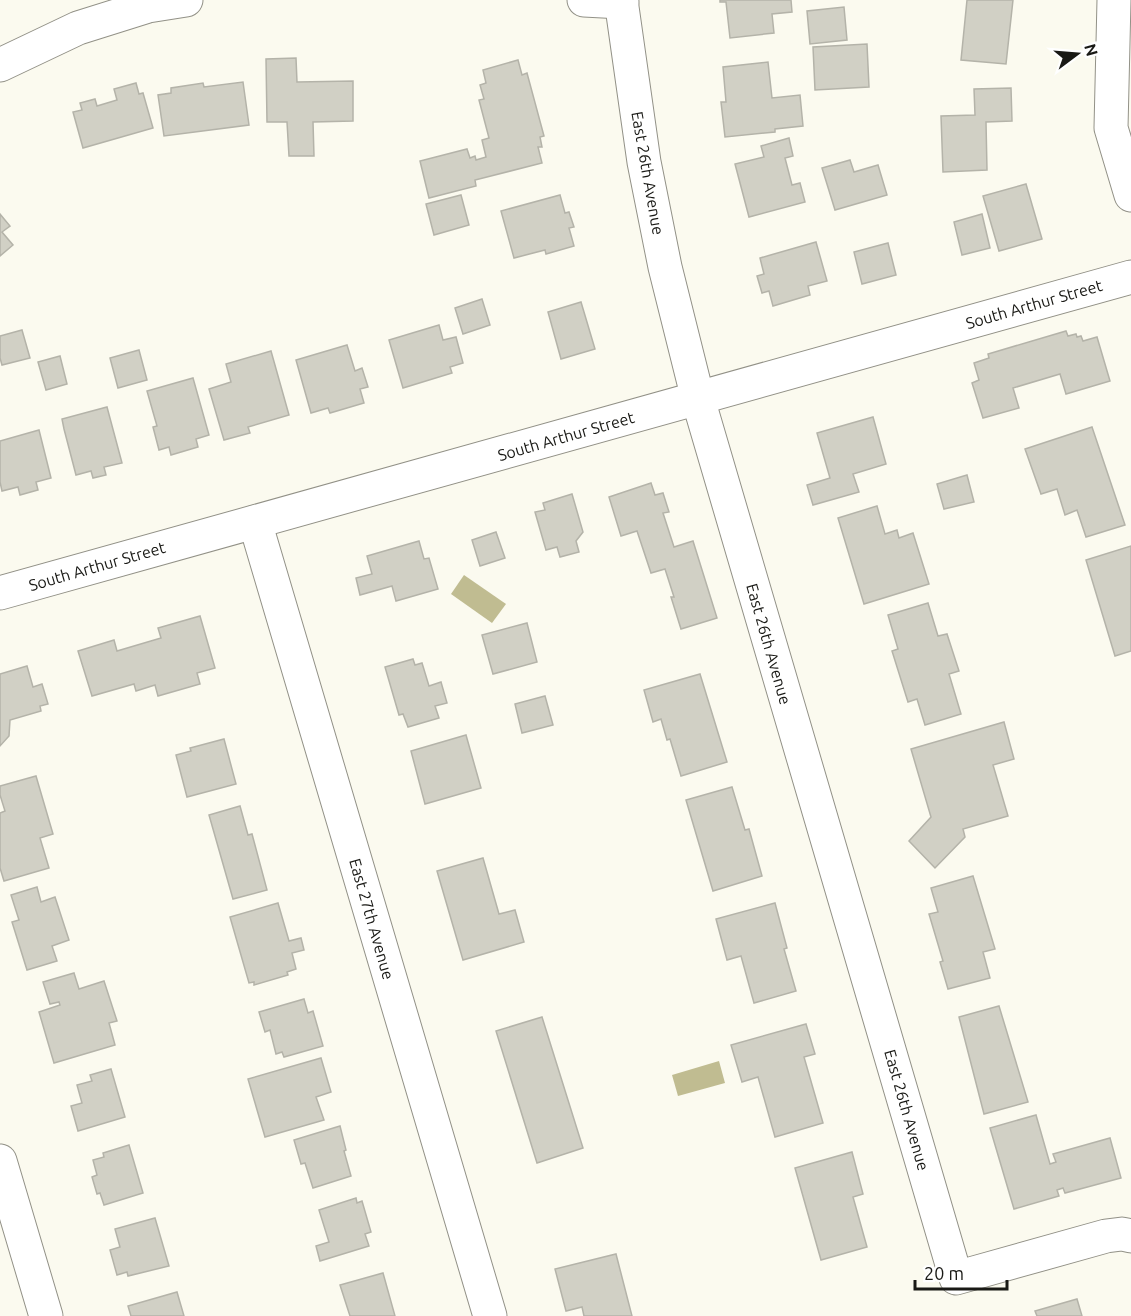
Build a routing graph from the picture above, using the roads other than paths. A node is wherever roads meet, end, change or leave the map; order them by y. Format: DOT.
graph roads {
  1 [pos="186,0"];
  2 [pos="584,0"];
  3 [pos="1114,0"];
  4 [pos="622,1"];
  5 [pos="0,64"];
  6 [pos="1131,195"];
  7 [pos="1131,277"];
  8 [pos="698,399"];
  9 [pos="255,522"];
  10 [pos="0,593"];
  11 [pos="0,1161"];
  12 [pos="1131,1236"];
  13 [pos="46,1316"];
  14 [pos="490,1316"];
  1 -- 5 [label="street"];
  2 -- 4 [label="street"];
  3 -- 6 [label="street"];
  4 -- 8 [label="street, East 26th Avenue"];
  7 -- 8 [label="street, South Arthur Street"];
  8 -- 9 [label="street, South Arthur Street"];
  8 -- 12 [label="street, East 26th Avenue"];
  9 -- 10 [label="street, South Arthur Street"];
  9 -- 14 [label="street, East 27th Avenue"];
  11 -- 13 [label="street"];
}
